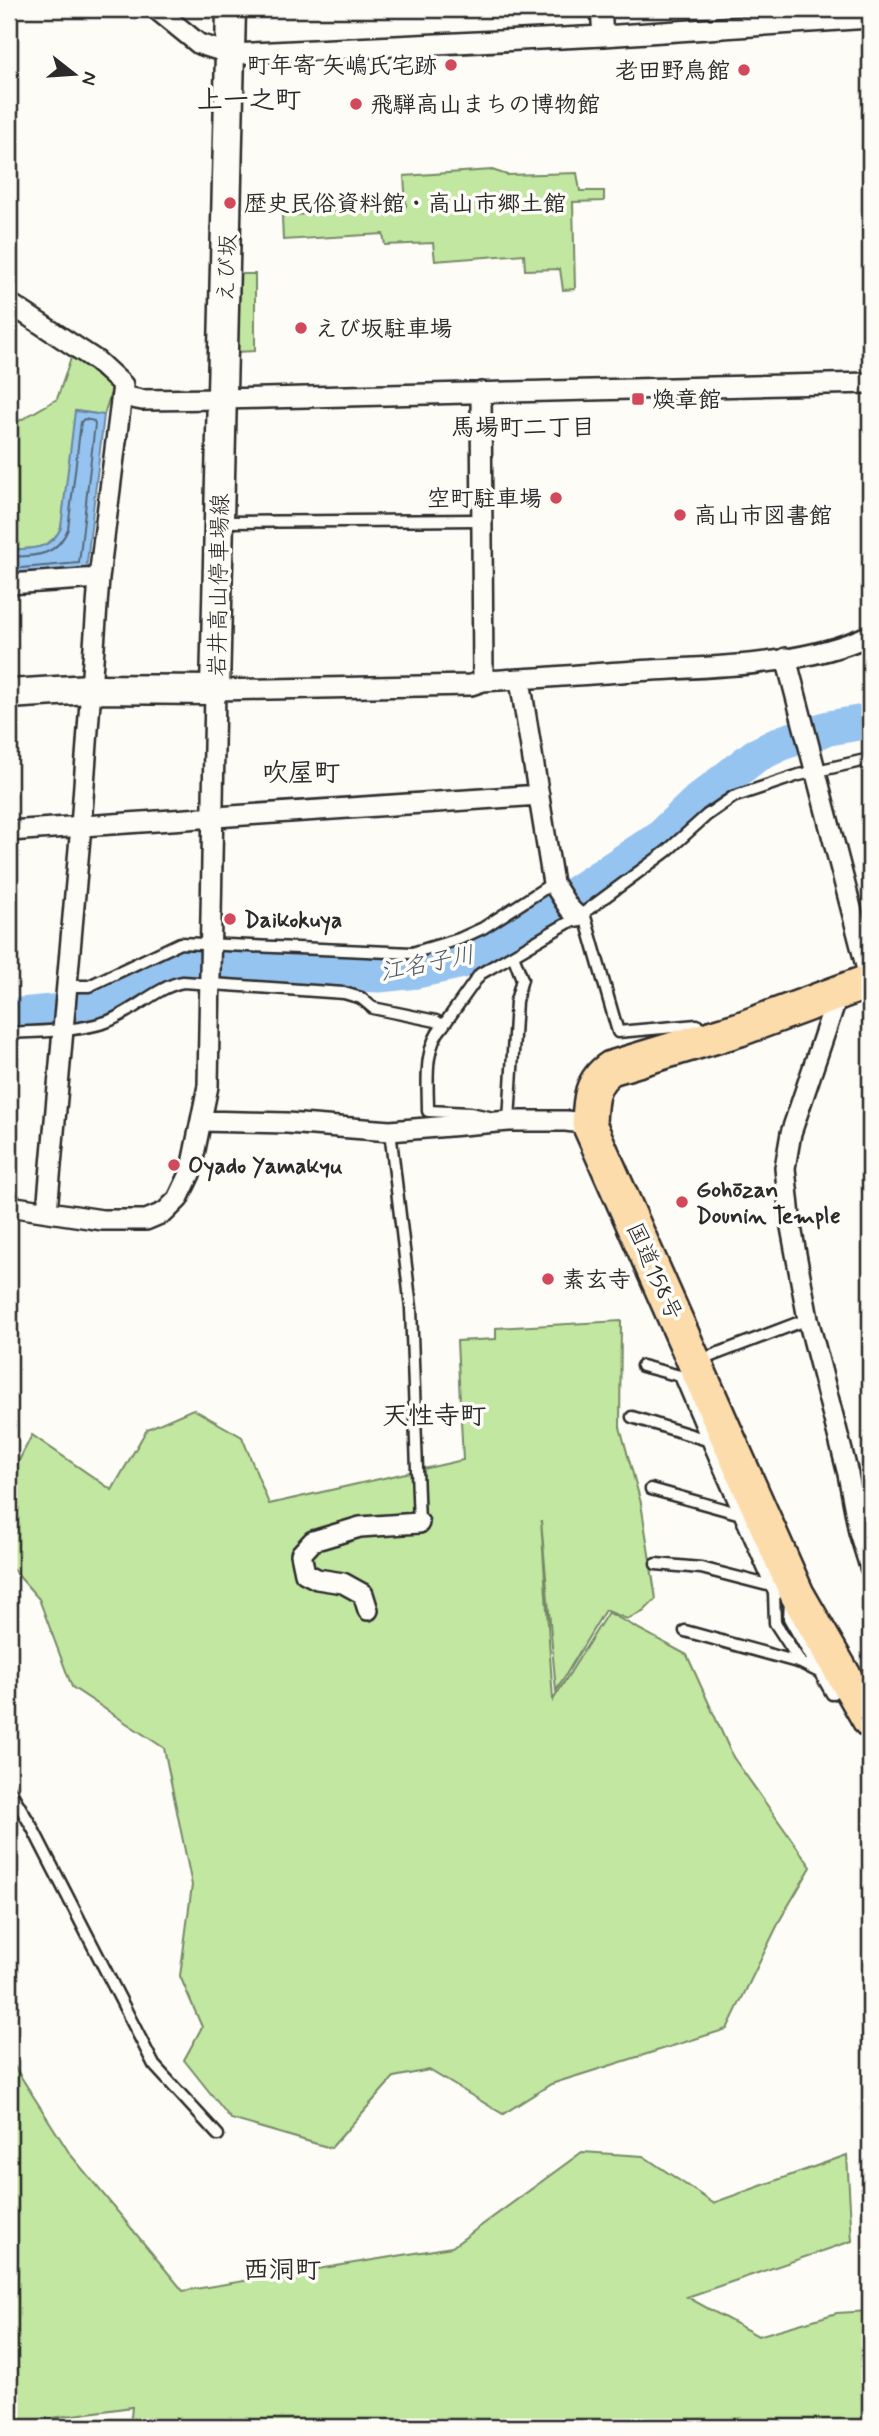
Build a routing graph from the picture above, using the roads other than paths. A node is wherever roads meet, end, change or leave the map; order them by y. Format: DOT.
graph roads {
  1 [pos="156,9"];
  2 [pos="232,9"];
  3 [pos="601,9"];
  4 [pos="870,18"];
  5 [pos="603,36"];
  6 [pos="231,54"];
  7 [pos="9,303"];
  8 [pos="870,383"];
  9 [pos="481,392"];
  10 [pos="122,396"];
  11 [pos="222,399"];
  12 [pos="482,520"];
  13 [pos="219,523"];
  14 [pos="99,578"];
  15 [pos="9,584"];
  16 [pos="870,635"];
  17 [pos="786,658"];
  18 [pos="520,680"];
  19 [pos="482,681"];
  20 [pos="89,689"];
  21 [pos="215,690"];
  22 [pos="9,694"];
  23 [pos="870,759"];
  24 [pos="816,770"];
  25 [pos="539,795"];
  26 [pos="213,816"];
  27 [pos="80,826"];
  28 [pos="9,831"];
  29 [pos="555,887"];
  30 [pos="577,913"];
  31 [pos="209,947"];
  32 [pos="513,955"];
  33 [pos="209,979"];
  34 [pos="870,981"];
  35 [pos="66,992"];
  36 [pos="838,994"];
  37 [pos="443,1026"];
  38 [pos="63,1028"];
  39 [pos="9,1033"];
  40 [pos="706,1039"];
  41 [pos="201,1121"];
  42 [pos="509,1121"];
  43 [pos="589,1124"];
  44 [pos="390,1131"];
  45 [pos="9,1206"];
  46 [pos="47,1211"];
  47 [pos="808,1319"];
  48 [pos="696,1362"];
  49 [pos="642,1366"];
  50 [pos="632,1417"];
  51 [pos="707,1440"];
  52 [pos="651,1489"];
  53 [pos="741,1514"];
  54 [pos="419,1523"];
  55 [pos="656,1564"];
  56 [pos="870,1567"];
  57 [pos="784,1590"];
  58 [pos="368,1610"];
  59 [pos="685,1631"];
  60 [pos="801,1663"];
  61 [pos="819,1672"];
  62 [pos="832,1694"];
  63 [pos="870,1721"];
  64 [pos="9,1789"];
  65 [pos="218,2135"];
  1 -- 6 [label="street"];
  2 -- 6 [label="main road"];
  3 -- 5 [label="street"];
  4 -- 5 [label="street"];
  5 -- 6 [label="street"];
  6 -- 11 [label="main road, えび坂"];
  7 -- 10 [label="street"];
  8 -- 9 [label="street"];
  9 -- 11 [label="street"];
  9 -- 12 [label="street"];
  10 -- 11 [label="street"];
  10 -- 14 [label="street"];
  11 -- 13 [label="main road, 岩井高山停車場線"];
  12 -- 13 [label="lane"];
  12 -- 19 [label="street"];
  13 -- 21 [label="main road, 岩井高山停車場線"];
  14 -- 15 [label="street"];
  14 -- 20 [label="street"];
  16 -- 17 [label="street"];
  17 -- 18 [label="street"];
  17 -- 24 [label="street"];
  18 -- 19 [label="street"];
  18 -- 25 [label="street"];
  19 -- 21 [label="street"];
  20 -- 21 [label="main road, 岩井高山停車場線"];
  20 -- 22 [label="main road, 岩井高山停車場線"];
  20 -- 27 [label="street"];
  21 -- 26 [label="street"];
  23 -- 24 [label="lane"];
  24 -- 30 [label="lane"];
  24 -- 34 [label="street"];
  25 -- 26 [label="street"];
  25 -- 29 [label="street"];
  26 -- 27 [label="street"];
  26 -- 31 [label="street"];
  27 -- 28 [label="street"];
  27 -- 35 [label="street"];
  29 -- 30 [label="street"];
  29 -- 31 [label="lane"];
  30 -- 32 [label="lane"];
  30 -- 40 [label="lane"];
  31 -- 33 [label="street"];
  31 -- 35 [label="lane"];
  32 -- 37 [label="lane"];
  32 -- 42 [label="lane"];
  33 -- 37 [label="lane"];
  33 -- 38 [label="lane"];
  33 -- 41 [label="street"];
  34 -- 36 [label="highway, 国道158号"];
  35 -- 38 [label="street"];
  36 -- 40 [label="highway, 国道158号"];
  36 -- 47 [label="street"];
  37 -- 42 [label="lane"];
  38 -- 39 [label="lane"];
  38 -- 46 [label="street"];
  40 -- 43 [label="highway, 国道158号"];
  41 -- 44 [label="street"];
  41 -- 46 [label="street"];
  42 -- 43 [label="street"];
  42 -- 44 [label="street"];
  43 -- 48 [label="highway, 国道158号"];
  44 -- 54 [label="lane"];
  45 -- 46 [label="street"];
  47 -- 48 [label="lane"];
  47 -- 56 [label="street"];
  48 -- 57 [label="highway, 国道158号"];
  49 -- 51 [label="lane"];
  50 -- 51 [label="lane"];
  51 -- 53 [label="lane"];
  52 -- 53 [label="lane"];
  53 -- 57 [label="lane"];
  54 -- 58 [label="street"];
  55 -- 57 [label="lane"];
  57 -- 60 [label="lane"];
  57 -- 61 [label="lane"];
  57 -- 63 [label="highway, 国道158号"];
  59 -- 60 [label="lane"];
  60 -- 61 [label="lane"];
  61 -- 62 [label="lane"];
  64 -- 65 [label="lane"];
}
